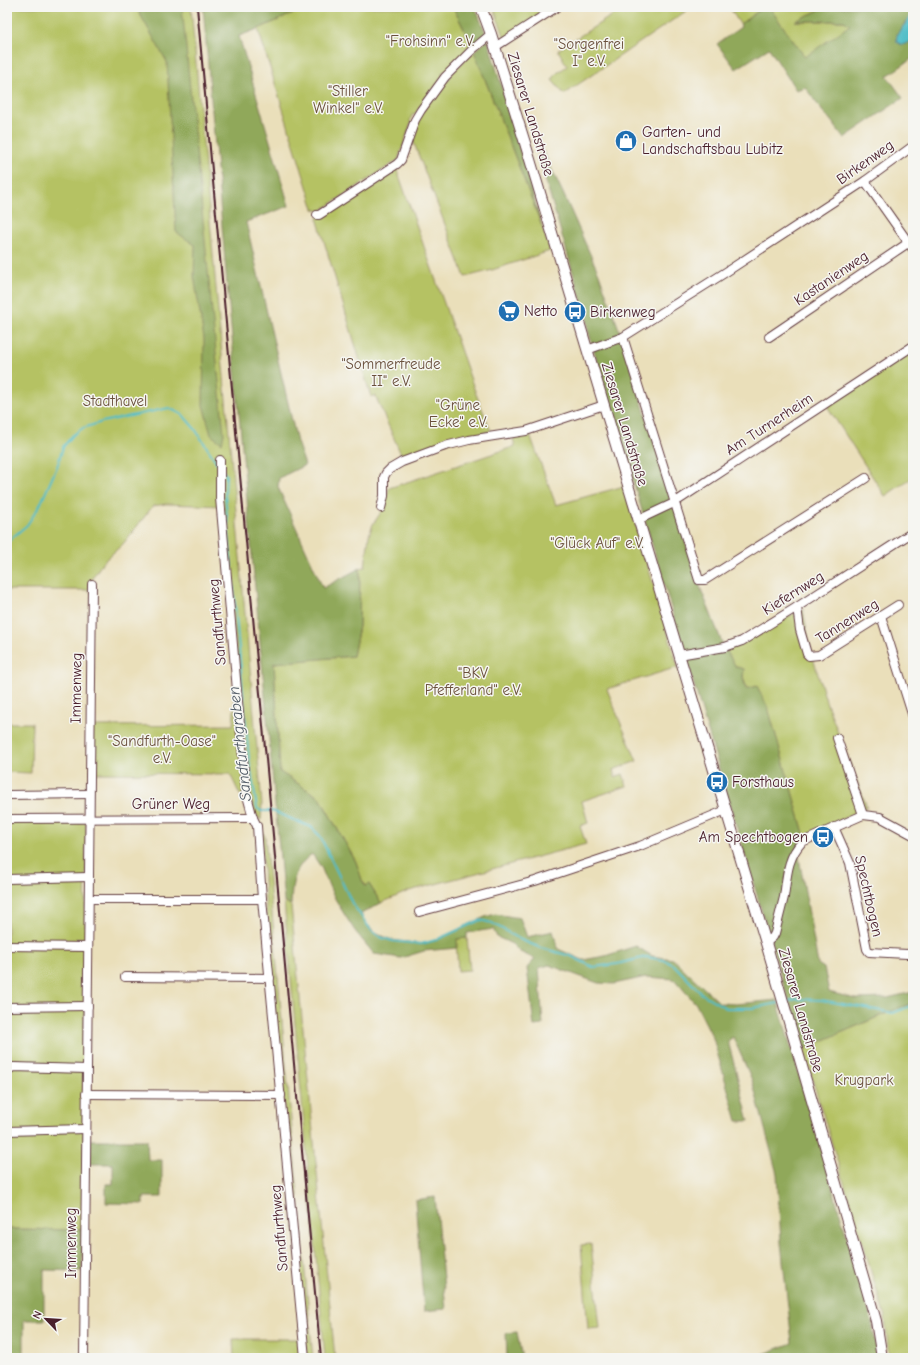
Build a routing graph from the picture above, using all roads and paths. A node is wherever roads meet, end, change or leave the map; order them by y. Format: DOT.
graph roads {
  1 [pos="481,7"];
  2 [pos="557,7"];
  3 [pos="491,34"];
  4 [pos="495,47"];
  5 [pos="913,146"];
  6 [pos="865,181"];
  7 [pos="317,215"];
  8 [pos="911,246"];
  9 [pos="623,337"];
  10 [pos="768,337"];
  11 [pos="913,346"];
  12 [pos="587,350"];
  13 [pos="604,405"];
  14 [pos="220,460"];
  15 [pos="866,478"];
  16 [pos="674,503"];
  17 [pos="381,508"];
  18 [pos="638,520"];
  19 [pos="913,532"];
  20 [pos="92,584"];
  21 [pos="898,605"];
  22 [pos="797,607"];
  23 [pos="881,616"];
  24 [pos="679,655"];
  25 [pos="913,716"];
  26 [pos="836,738"];
  27 [pos="89,794"];
  28 [pos="7,795"];
  29 [pos="726,810"];
  30 [pos="863,815"];
  31 [pos="89,818"];
  32 [pos="253,818"];
  33 [pos="7,819"];
  34 [pos="834,827"];
  35 [pos="913,835"];
  36 [pos="89,877"];
  37 [pos="7,879"];
  38 [pos="89,899"];
  39 [pos="262,899"];
  40 [pos="419,912"];
  41 [pos="766,943"];
  42 [pos="7,946"];
  43 [pos="88,947"];
  44 [pos="913,953"];
  45 [pos="125,977"];
  46 [pos="270,978"];
  47 [pos="88,1006"];
  48 [pos="7,1007"];
  49 [pos="87,1069"];
  50 [pos="7,1070"];
  51 [pos="86,1094"];
  52 [pos="281,1095"];
  53 [pos="86,1129"];
  54 [pos="7,1131"];
  55 [pos="84,1358"];
  56 [pos="305,1358"];
  57 [pos="882,1358"];
  1 -- 3 [label="main road, Ziesarer Landstraße"];
  2 -- 4 [label="street, Ziesarer Landstraße"];
  3 -- 4 [label="main road, Ziesarer Landstraße"];
  3 -- 7 [label="street"];
  4 -- 12 [label="main road, Ziesarer Landstraße"];
  5 -- 6 [label="street, Birkenweg"];
  6 -- 8 [label="street, Kastanienweg"];
  6 -- 9 [label="street, Birkenweg"];
  8 -- 10 [label="street, Kastanienweg"];
  9 -- 12 [label="street, Birkenweg"];
  9 -- 16 [label="street, Ziesarer Landstraße"];
  11 -- 16 [label="street, Am Turnerheim"];
  12 -- 13 [label="main road, Ziesarer Landstraße"];
  13 -- 17 [label="street"];
  13 -- 18 [label="main road, Ziesarer Landstraße"];
  14 -- 32 [label="street, Sandfurthweg"];
  15 -- 16 [label="street, Ziesarer Landstraße"];
  16 -- 18 [label="street, Am Turnerheim"];
  18 -- 24 [label="main road, Ziesarer Landstraße"];
  19 -- 22 [label="street, Kiefernweg"];
  20 -- 27 [label="street, Immenweg"];
  21 -- 23 [label="street, Tannenweg"];
  22 -- 23 [label="street, Tannenweg"];
  22 -- 24 [label="street, Kiefernweg"];
  23 -- 25 [label="street"];
  24 -- 29 [label="main road, Ziesarer Landstraße"];
  26 -- 30 [label="street"];
  27 -- 28 [label="street"];
  27 -- 31 [label="street, Immenweg"];
  29 -- 40 [label="street"];
  29 -- 41 [label="main road, Ziesarer Landstraße"];
  30 -- 34 [label="street"];
  30 -- 35 [label="street"];
  31 -- 32 [label="street, Grüner Weg"];
  31 -- 33 [label="street"];
  31 -- 36 [label="street, Immenweg"];
  32 -- 39 [label="street, Sandfurthweg"];
  34 -- 41 [label="street"];
  34 -- 44 [label="street, Spechtbogen"];
  36 -- 37 [label="street"];
  36 -- 38 [label="street, Immenweg"];
  38 -- 39 [label="street"];
  38 -- 43 [label="street, Immenweg"];
  39 -- 46 [label="street, Sandfurthweg"];
  41 -- 57 [label="main road, Ziesarer Landstraße"];
  42 -- 43 [label="street"];
  43 -- 47 [label="street, Immenweg"];
  45 -- 46 [label="street"];
  46 -- 52 [label="street, Sandfurthweg"];
  47 -- 48 [label="street"];
  47 -- 49 [label="street, Immenweg"];
  49 -- 50 [label="street"];
  49 -- 51 [label="street, Immenweg"];
  51 -- 52 [label="street"];
  51 -- 53 [label="street, Immenweg"];
  52 -- 56 [label="street, Sandfurthweg"];
  53 -- 54 [label="street"];
  53 -- 55 [label="street, Immenweg"];
}
